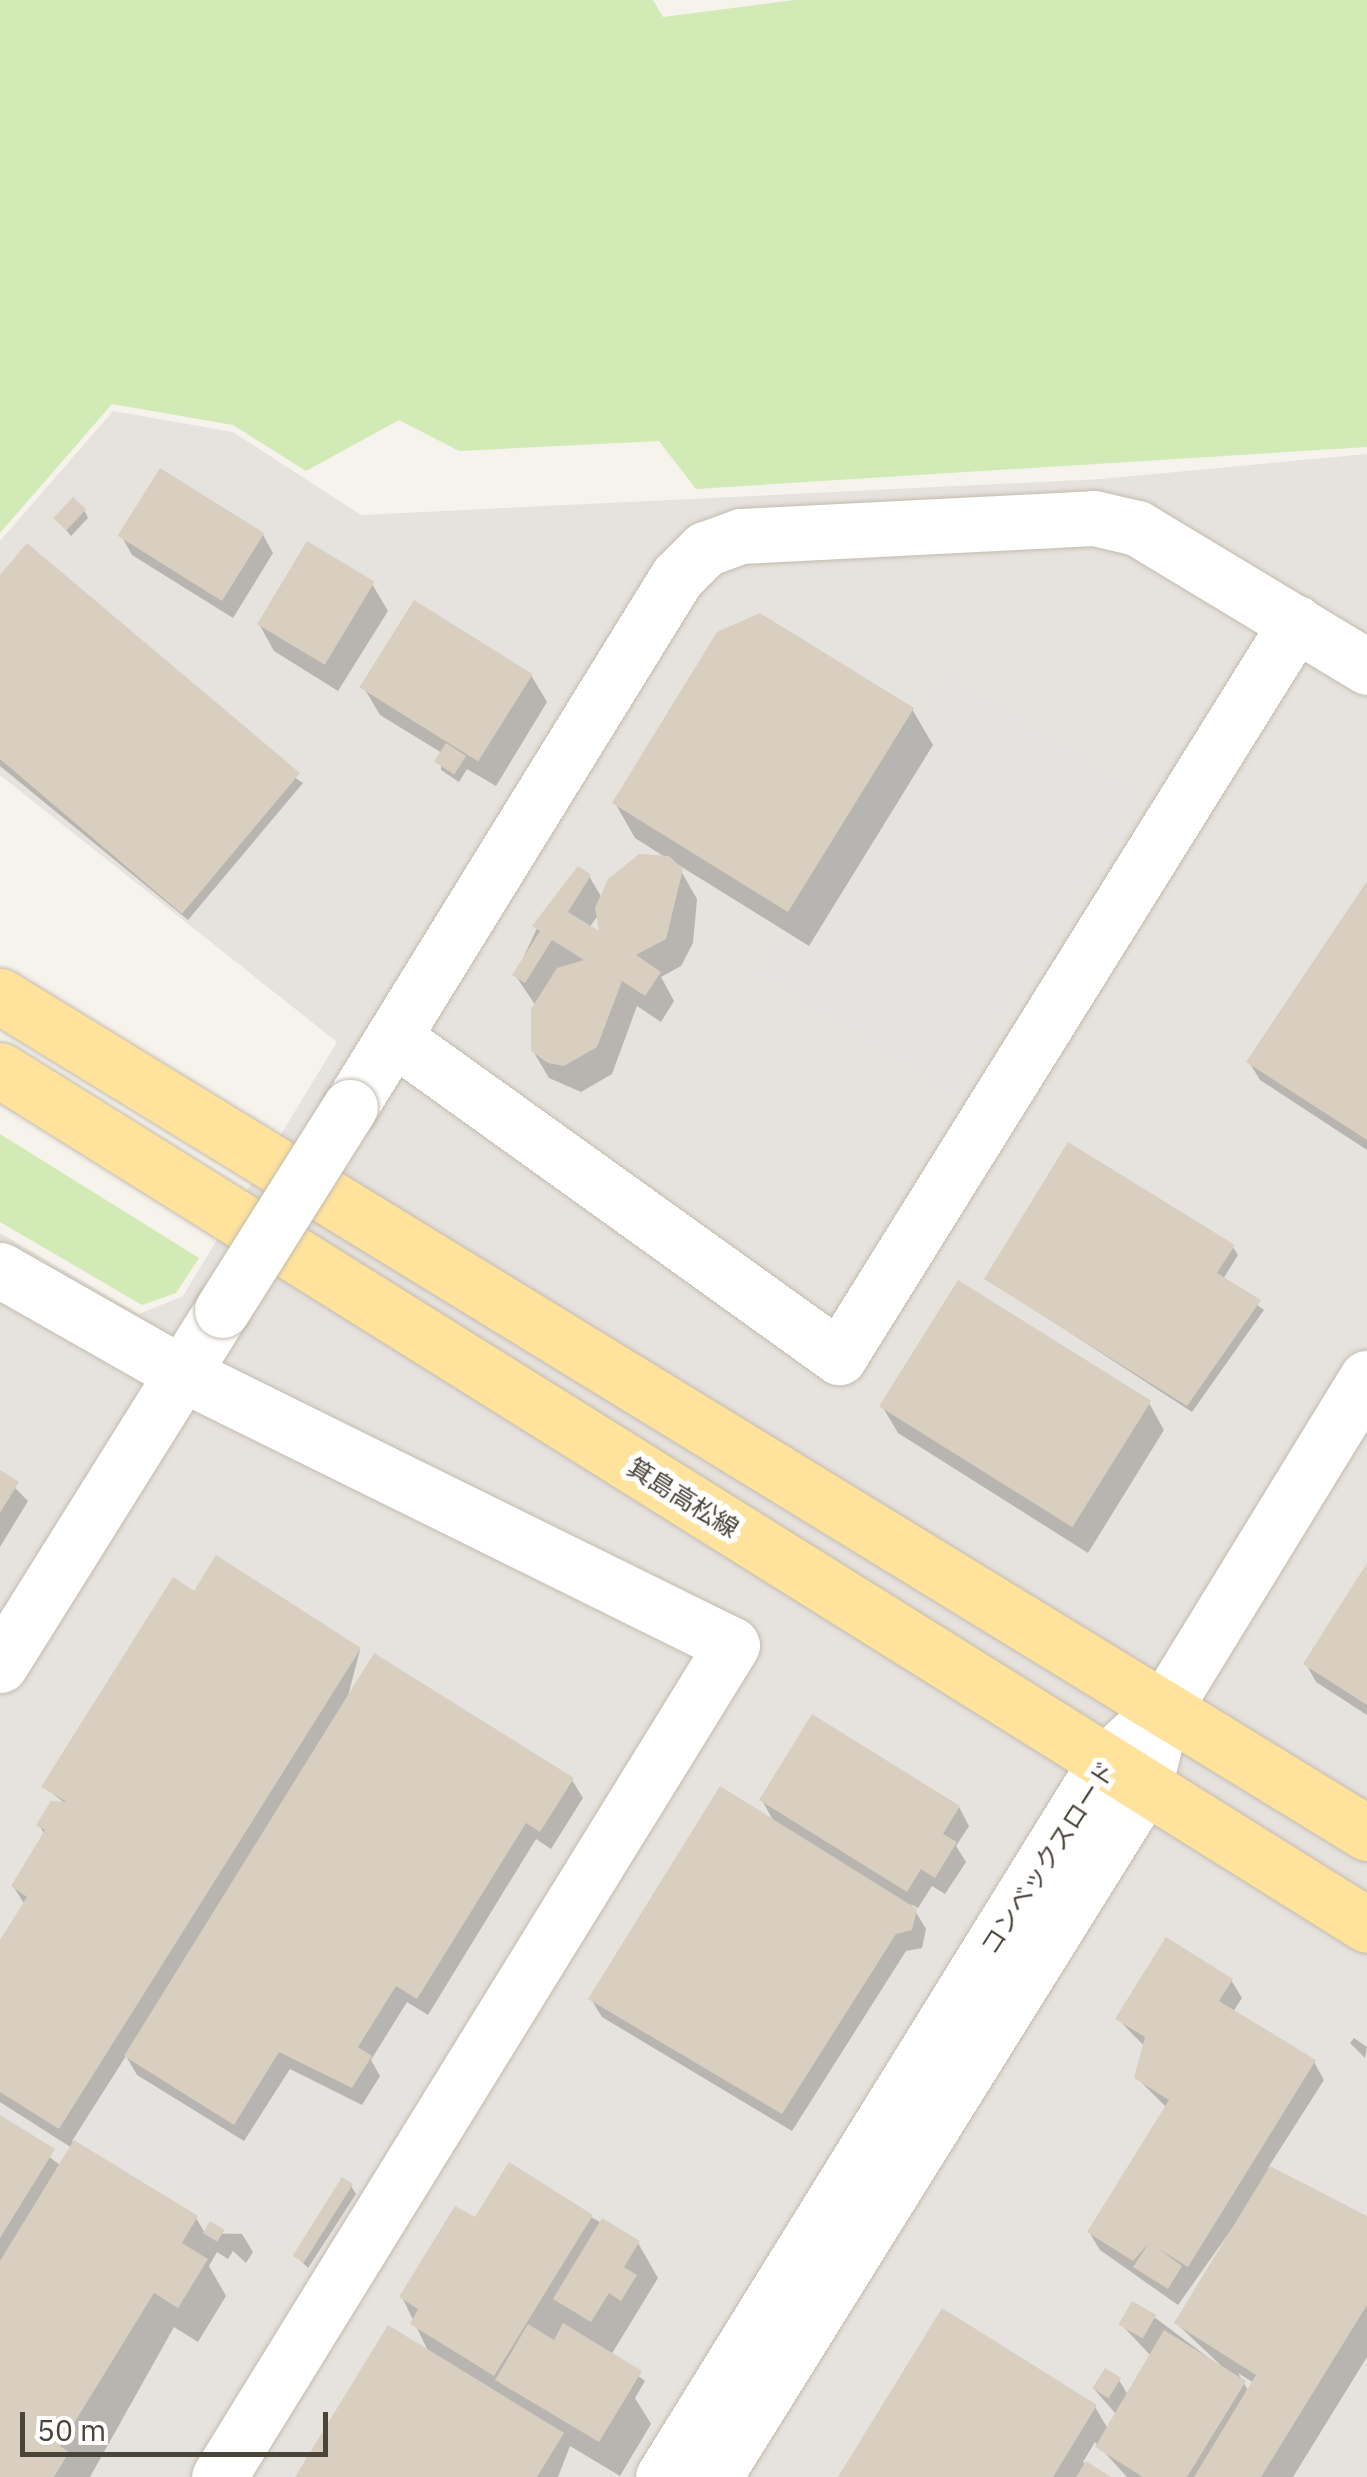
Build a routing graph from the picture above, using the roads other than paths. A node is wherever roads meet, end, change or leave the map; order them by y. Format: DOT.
graph roads {
  1 [pos="1296,623"];
  2 [pos="1367,668"];
  3 [pos="0,996"];
  4 [pos="393,1037"];
  5 [pos="0,1070"];
  6 [pos="0,1270"];
  7 [pos="181,1373"];
  8 [pos="1367,1378"];
  9 [pos="0,1665"];
  10 [pos="1165,1707"];
  11 [pos="1124,1775"];
  12 [pos="1367,1833"];
  13 [pos="1367,1925"];
  14 [pos="219,2477"];
  15 [pos="663,2477"];
  16 [pos="714,2477"];
  1 -- 2 [label="street"];
  1 -- 4 [label="street"];
  1 -- 4 [label="street"];
  3 -- 10 [label="main road"];
  4 -- 7 [label="street, bridge"];
  5 -- 11 [label="main road, 箕島高松線"];
  6 -- 7 [label="street"];
  7 -- 9 [label="street"];
  7 -- 14 [label="street"];
  8 -- 10 [label="street, コンベックスロード"];
  10 -- 11 [label="street, コンベックスロード"];
  10 -- 12 [label="main road"];
  11 -- 13 [label="main road, 箕島高松線"];
  11 -- 15 [label="street, コンベックスロード"];
  11 -- 16 [label="street, コンベックスロード"];
}
